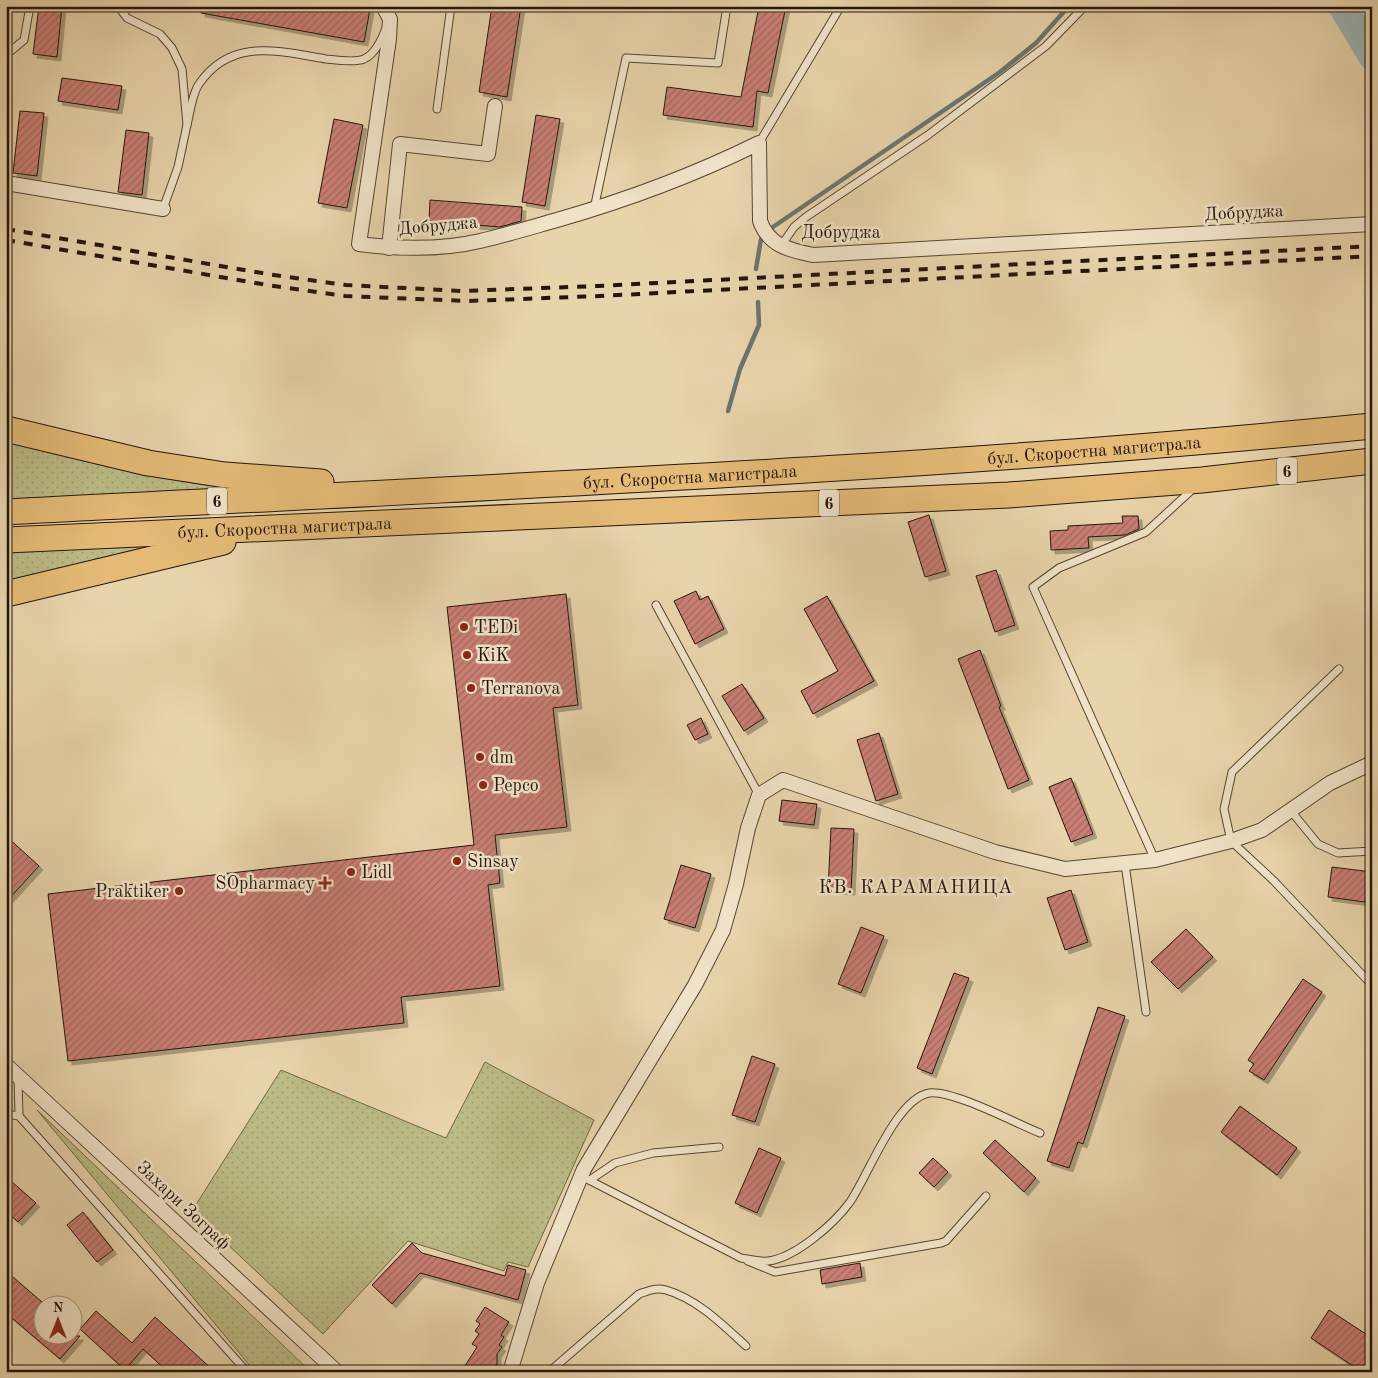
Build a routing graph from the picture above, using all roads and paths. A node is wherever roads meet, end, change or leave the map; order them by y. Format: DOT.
graph roads {
  1 [pos="30,6"];
  2 [pos="118,6"];
  3 [pos="383,6"];
  4 [pos="728,6"];
  5 [pos="841,6"];
  6 [pos="1084,6"];
  7 [pos="449,7"];
  8 [pos="390,19"];
  9 [pos="6,55"];
  10 [pos="495,106"];
  11 [pos="437,109"];
  12 [pos="187,124"];
  13 [pos="759,143"];
  14 [pos="6,183"];
  15 [pos="163,209"];
  16 [pos="594,209"];
  17 [pos="1372,224"];
  18 [pos="771,238"];
  19 [pos="389,248"];
  20 [pos="1372,426"];
  21 [pos="6,429"];
  22 [pos="1372,461"];
  23 [pos="1202,480"];
  24 [pos="428,491"];
  25 [pos="6,512"];
  26 [pos="281,528"];
  27 [pos="6,540"];
  28 [pos="6,594"];
  29 [pos="656,605"];
  30 [pos="1338,670"];
  31 [pos="1372,763"];
  32 [pos="759,795"];
  33 [pos="1291,811"];
  34 [pos="1231,841"];
  35 [pos="1372,851"];
  36 [pos="1155,860"];
  37 [pos="1125,864"];
  38 [pos="1372,985"];
  39 [pos="1146,1012"];
  40 [pos="6,1065"];
  41 [pos="18,1077"];
  42 [pos="6,1114"];
  43 [pos="19,1116"];
  44 [pos="1040,1133"];
  45 [pos="719,1147"];
  46 [pos="586,1178"];
  47 [pos="986,1196"];
  48 [pos="741,1258"];
  49 [pos="746,1346"];
  50 [pos="247,1372"];
  51 [pos="337,1372"];
  52 [pos="510,1372"];
  53 [pos="549,1372"];
  1 -- 9 [label="lane"];
  2 -- 12 [label="lane"];
  3 -- 8 [label="street"];
  4 -- 16 [label="lane"];
  5 -- 13 [label="lane"];
  6 -- 18 [label="lane"];
  7 -- 11 [label="lane"];
  8 -- 12 [label="lane"];
  8 -- 19 [label="street, Добруджа"];
  10 -- 19 [label="street, Добруджа"];
  12 -- 15 [label="lane"];
  13 -- 16 [label="street, Добруджа"];
  13 -- 18 [label="street"];
  14 -- 15 [label="street"];
  16 -- 19 [label="street, Добруджа"];
  17 -- 18 [label="street, Добруджа"];
  20 -- 24 [label="highway, бул. Скоростна магистрала / 6"];
  21 -- 24 [label="highway"];
  22 -- 23 [label="highway, бул. Скоростна магистрала / 6"];
  23 -- 26 [label="highway, бул. Скоростна магистрала / 6"];
  23 -- 36 [label="lane"];
  24 -- 25 [label="highway, бул. Скоростна магистрала / 6"];
  26 -- 27 [label="highway, бул. Скоростна магистрала / 6"];
  26 -- 28 [label="highway"];
  29 -- 32 [label="lane"];
  30 -- 34 [label="lane"];
  31 -- 33 [label="street"];
  32 -- 37 [label="street"];
  32 -- 46 [label="street"];
  33 -- 34 [label="street"];
  33 -- 35 [label="lane"];
  34 -- 36 [label="street"];
  34 -- 38 [label="lane"];
  36 -- 37 [label="street"];
  37 -- 39 [label="lane"];
  40 -- 41 [label="street, Захари Зограф"];
  41 -- 43 [label="lane"];
  41 -- 51 [label="street, Захари Зограф"];
  42 -- 43 [label="lane"];
  43 -- 50 [label="lane"];
  44 -- 48 [label="lane"];
  45 -- 46 [label="lane"];
  46 -- 48 [label="lane"];
  46 -- 52 [label="street"];
  47 -- 48 [label="lane"];
  49 -- 53 [label="lane"];
}
